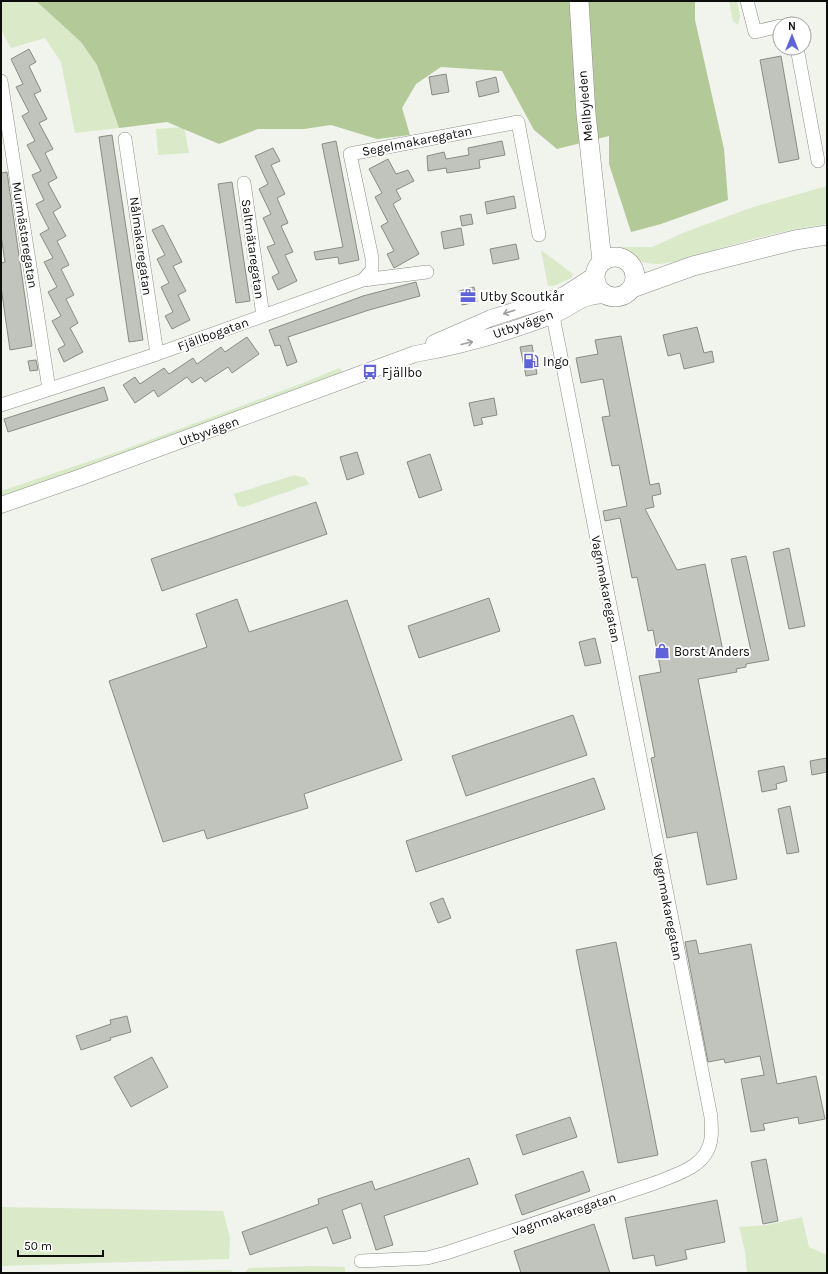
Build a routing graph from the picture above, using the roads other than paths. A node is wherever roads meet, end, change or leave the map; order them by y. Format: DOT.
graph roads {
  1 [pos="579,1"];
  2 [pos="747,1"];
  3 [pos="772,28"];
  4 [pos="798,56"];
  5 [pos="1,80"];
  6 [pos="125,139"];
  7 [pos="818,161"];
  8 [pos="244,183"];
  9 [pos="539,235"];
  10 [pos="827,235"];
  11 [pos="611,265"];
  12 [pos="693,266"];
  13 [pos="427,272"];
  14 [pos="363,280"];
  15 [pos="632,288"];
  16 [pos="604,295"];
  17 [pos="551,308"];
  18 [pos="263,316"];
  19 [pos="157,354"];
  20 [pos="49,389"];
  21 [pos="1,405"];
  22 [pos="1,505"];
  23 [pos="361,1261"];
  1 -- 11 [label="main road, Mellbyleden"];
  2 -- 3 [label="street"];
  4 -- 7 [label="street"];
  5 -- 20 [label="street, Murmästaregatan"];
  6 -- 19 [label="street, Nålmakaregatan"];
  8 -- 18 [label="street, Saltmätaregatan"];
  9 -- 14 [label="street, Segelmakaregatan"];
  10 -- 12 [label="main road, Utbyvägen"];
  11 -- 12 [label="main road, Utbyvägen"];
  11 -- 15 [label="main road"];
  11 -- 16 [label="main road"];
  11 -- 17 [label="street, Utbyvägen"];
  12 -- 15 [label="main road, Utbyvägen"];
  13 -- 14 [label="street, Fjällbogatan"];
  14 -- 18 [label="street, Fjällbogatan"];
  15 -- 16 [label="main road, Utbyvägen"];
  16 -- 17 [label="street, Utbyvägen"];
  17 -- 22 [label="street, Utbyvägen"];
  17 -- 23 [label="street, Vagnmakaregatan"];
  18 -- 19 [label="street, Fjällbogatan"];
  19 -- 20 [label="street, Fjällbogatan"];
  20 -- 21 [label="street, Fjällbogatan"];
}
